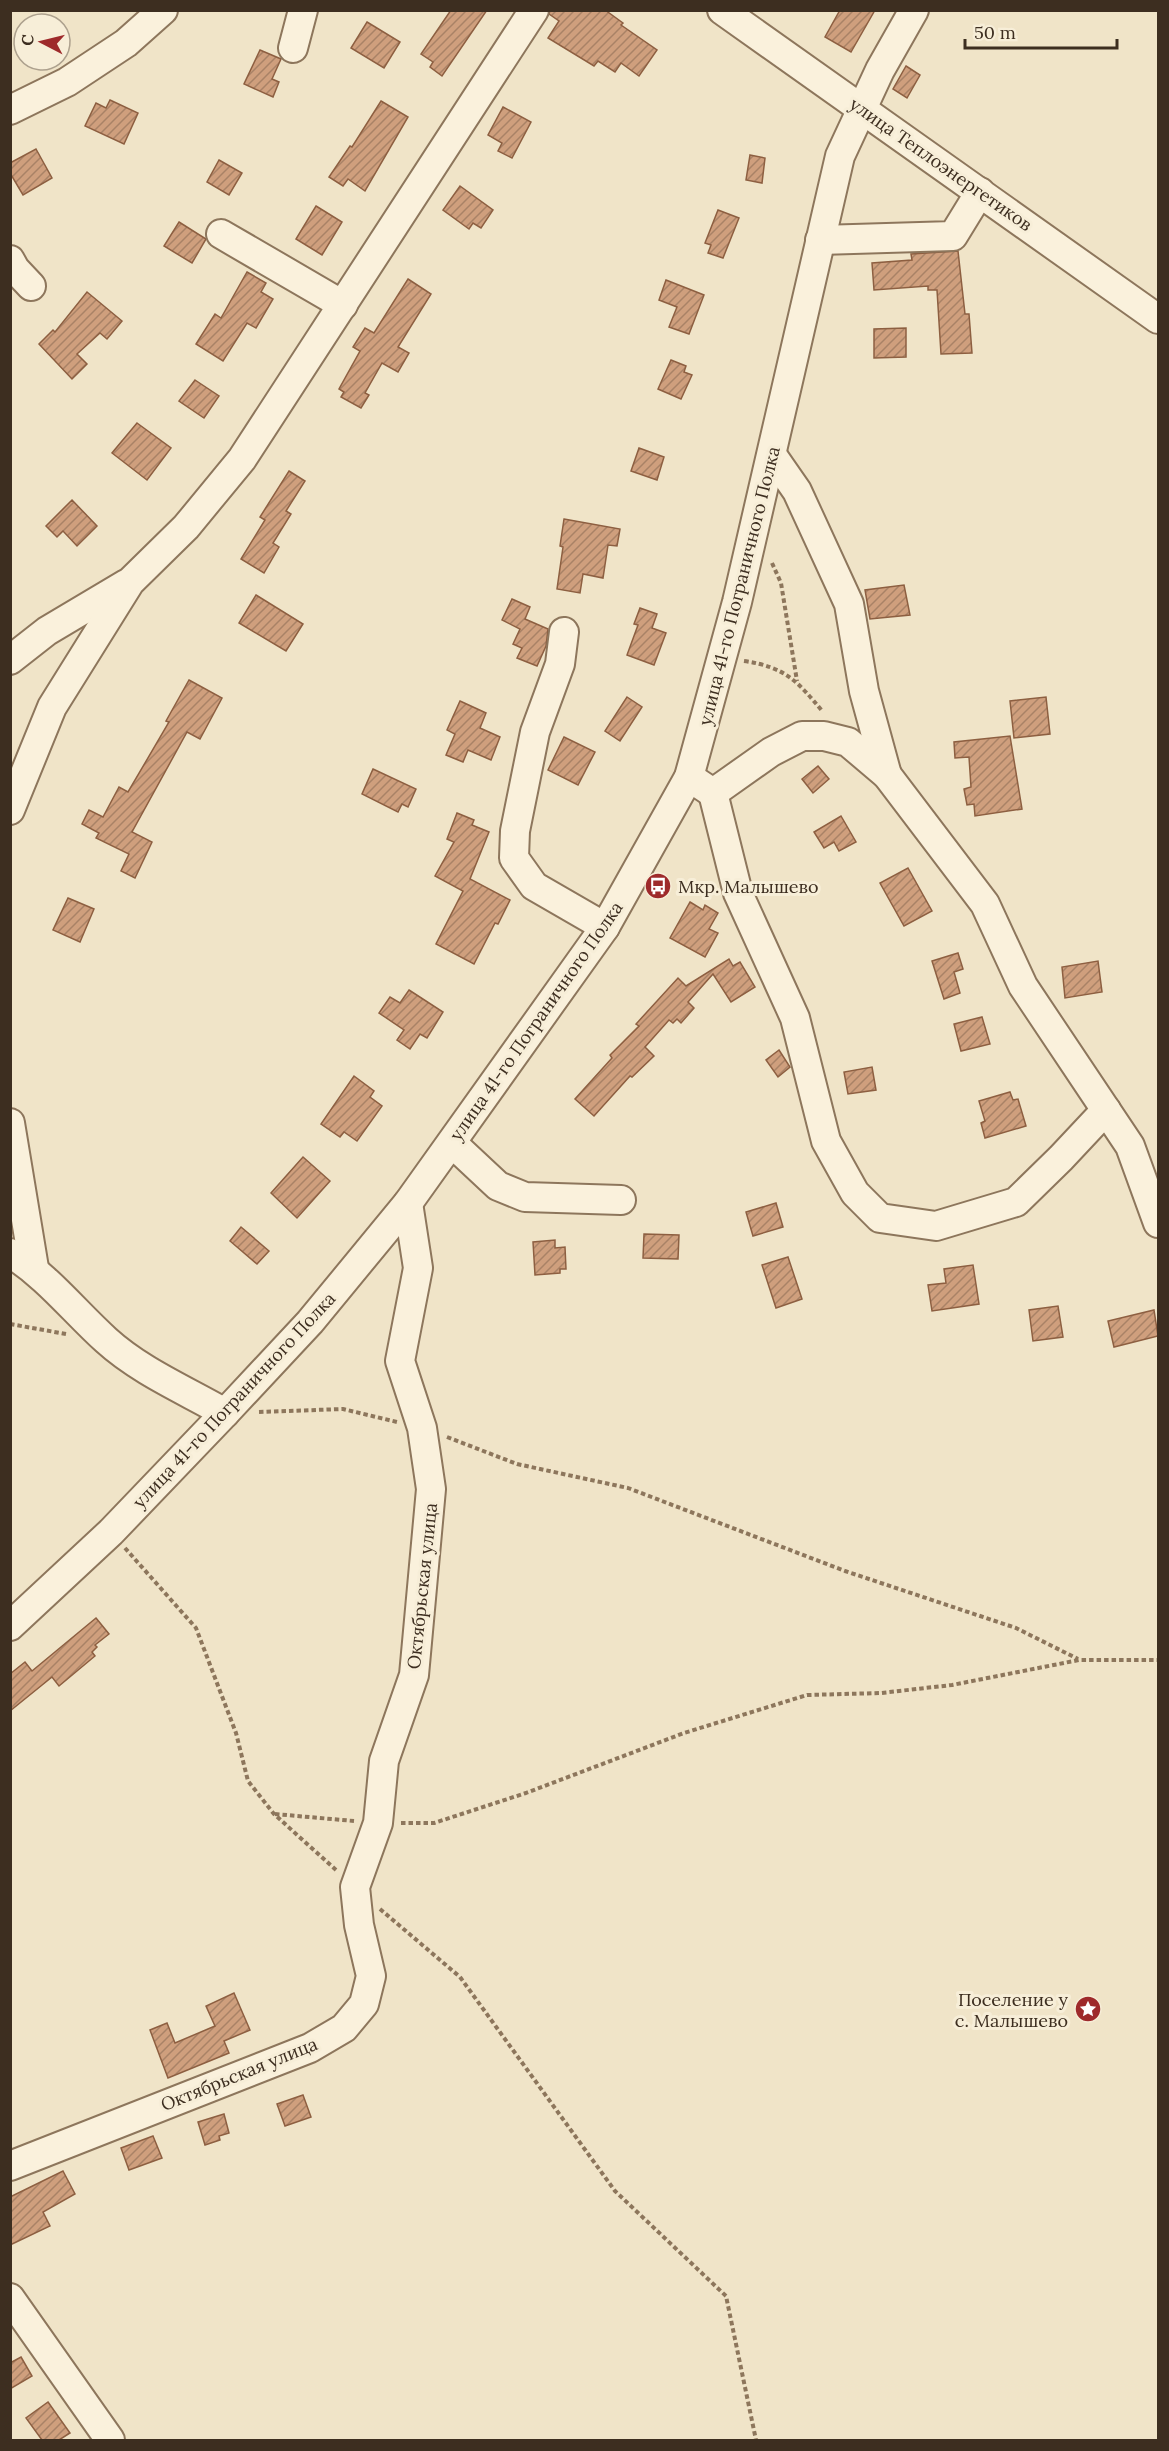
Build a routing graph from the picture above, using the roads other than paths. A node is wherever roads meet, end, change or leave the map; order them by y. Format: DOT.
graph roads {
  1 [pos="163,10"];
  2 [pos="303,10"];
  3 [pos="534,10"];
  4 [pos="722,10"];
  5 [pos="914,10"];
  6 [pos="293,48"];
  7 [pos="861,107"];
  8 [pos="10,110"];
  9 [pos="980,192"];
  10 [pos="221,234"];
  11 [pos="820,240"];
  12 [pos="10,260"];
  13 [pos="31,286"];
  14 [pos="343,305"];
  15 [pos="1158,319"];
  16 [pos="772,455"];
  17 [pos="130,582"];
  18 [pos="564,632"];
  19 [pos="10,660"];
  20 [pos="887,775"];
  21 [pos="689,777"];
  22 [pos="712,793"];
  23 [pos="10,810"];
  24 [pos="605,927"];
  25 [pos="1106,1110"];
  26 [pos="10,1123"];
  27 [pos="452,1143"];
  28 [pos="621,1200"];
  29 [pos="408,1203"];
  30 [pos="1158,1223"];
  31 [pos="22,1261"];
  32 [pos="225,1413"];
  33 [pos="10,1626"];
  34 [pos="10,2166"];
  35 [pos="10,2298"];
  36 [pos="110,2440"];
  1 -- 8 [label="street"];
  2 -- 6 [label="street"];
  3 -- 14 [label="street"];
  4 -- 7 [label="street, улица Теплоэнергетиков"];
  5 -- 7 [label="street, улица 41-го Пограничного Полка"];
  7 -- 9 [label="street, улица Теплоэнергетиков"];
  7 -- 11 [label="street, улица 41-го Пограничного Полка"];
  9 -- 11 [label="street"];
  9 -- 15 [label="street, улица Теплоэнергетиков"];
  10 -- 14 [label="street"];
  11 -- 16 [label="street, улица 41-го Пограничного Полка"];
  12 -- 13 [label="street"];
  14 -- 17 [label="street"];
  16 -- 20 [label="street"];
  16 -- 21 [label="street, улица 41-го Пограничного Полка"];
  17 -- 19 [label="street"];
  17 -- 23 [label="street"];
  18 -- 24 [label="street"];
  20 -- 22 [label="street"];
  20 -- 25 [label="street"];
  21 -- 22 [label="street"];
  21 -- 24 [label="street, улица 41-го Пограничного Полка"];
  22 -- 25 [label="street"];
  24 -- 27 [label="street, улица 41-го Пограничного Полка"];
  25 -- 30 [label="street"];
  26 -- 31 [label="street"];
  27 -- 28 [label="street"];
  27 -- 29 [label="street, улица 41-го Пограничного Полка"];
  29 -- 32 [label="street, улица 41-го Пограничного Полка"];
  29 -- 34 [label="street, Октябрьская улица"];
  31 -- 32 [label="street"];
  32 -- 33 [label="street, улица 41-го Пограничного Полка"];
  35 -- 36 [label="street"];
}
